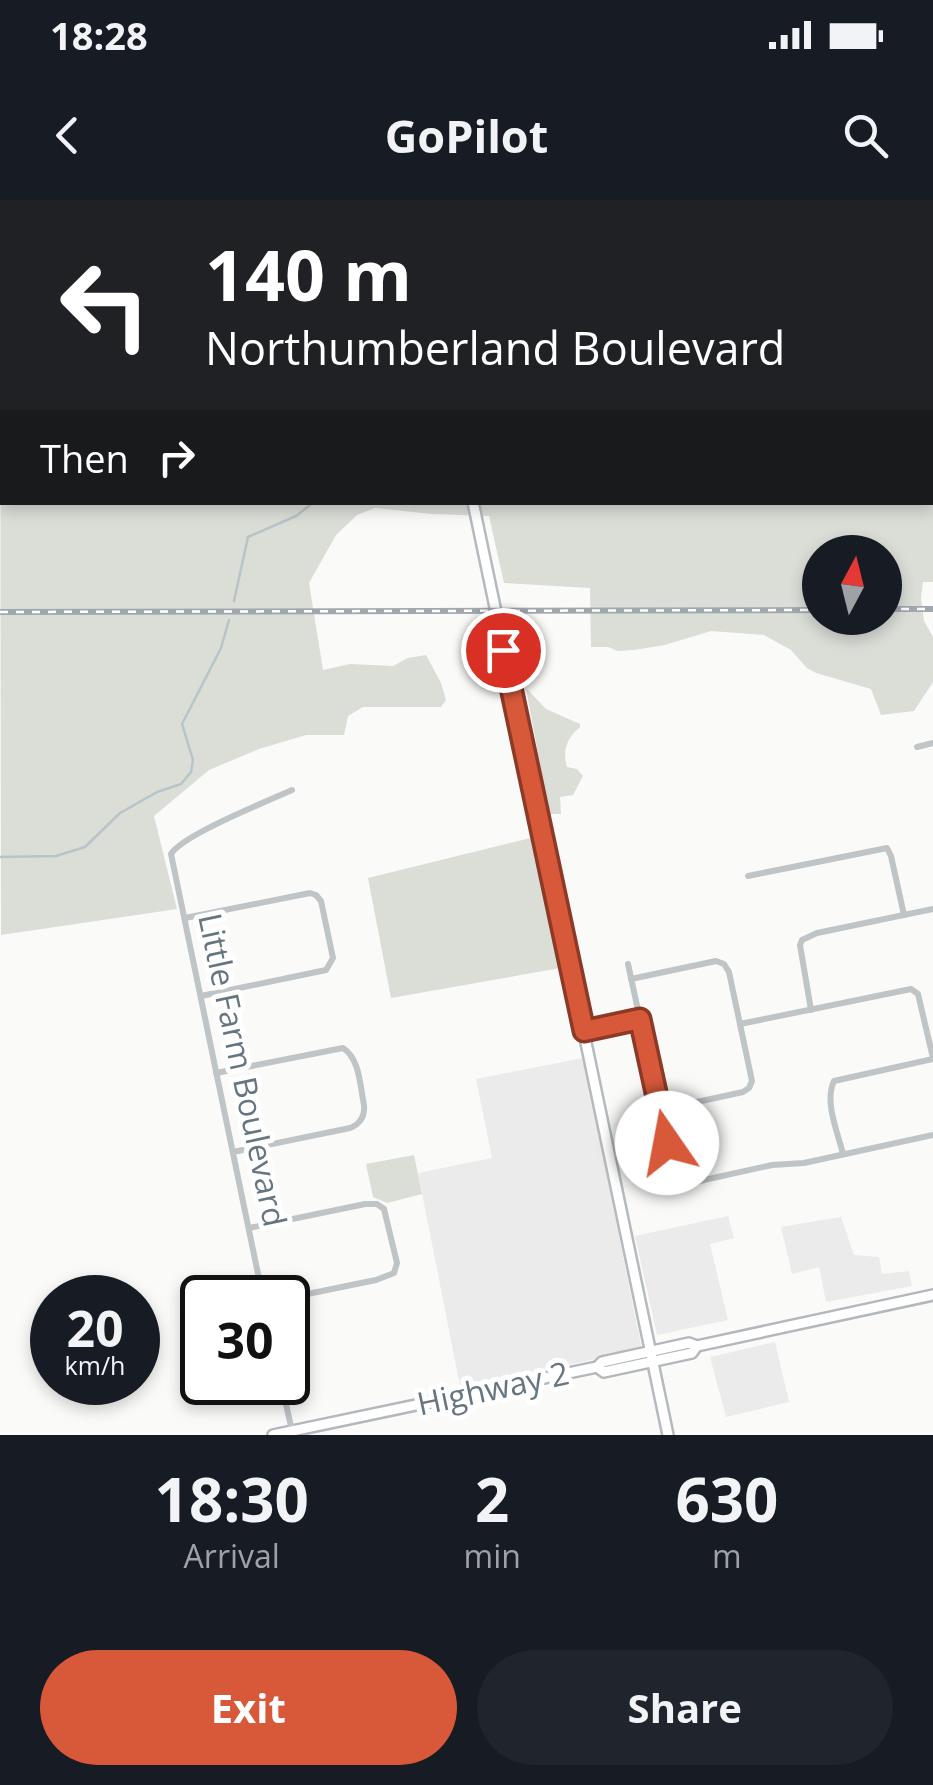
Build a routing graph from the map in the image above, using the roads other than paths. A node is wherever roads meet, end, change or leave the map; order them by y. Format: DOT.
graph roads {
  1 [pos="474,505"];
  2 [pos="933,743"];
  3 [pos="917,747"];
  4 [pos="292,790"];
  5 [pos="748,876"];
  6 [pos="933,909"];
  7 [pos="904,915"];
  8 [pos="185,918"];
  9 [pos="628,964"];
  10 [pos="632,979"];
  11 [pos="201,996"];
  12 [pos="811,1010"];
  13 [pos="640,1019"];
  14 [pos="740,1024"];
  15 [pos="584,1031"];
  16 [pos="933,1058"];
  17 [pos="216,1074"];
  18 [pos="660,1110"];
  19 [pos="933,1135"];
  20 [pos="233,1152"];
  21 [pos="843,1154"];
  22 [pos="249,1228"];
  23 [pos="258,1275"];
  24 [pos="310,1294"];
  25 [pos="933,1295"];
  26 [pos="651,1356"];
  27 [pos="286,1405"];
  28 [pos="292,1431"];
  29 [pos="273,1435"];
  30 [pos="668,1435"];
  1 -- 15 [label="street"];
  2 -- 3 [label="street"];
  4 -- 8 [label="street, Little Farm Boulevard"];
  5 -- 7 [label="street"];
  6 -- 7 [label="street"];
  7 -- 12 [label="street"];
  8 -- 11 [label="street, Little Farm Boulevard"];
  8 -- 11 [label="street"];
  9 -- 10 [label="street"];
  10 -- 13 [label="street"];
  10 -- 14 [label="street"];
  11 -- 17 [label="street, Little Farm Boulevard"];
  12 -- 14 [label="street"];
  12 -- 16 [label="street"];
  13 -- 15 [label="street"];
  13 -- 18 [label="street"];
  14 -- 18 [label="street"];
  15 -- 26 [label="street"];
  16 -- 21 [label="street"];
  17 -- 20 [label="street, Little Farm Boulevard"];
  17 -- 20 [label="street"];
  18 -- 21 [label="street"];
  19 -- 21 [label="street"];
  20 -- 22 [label="street, Little Farm Boulevard"];
  22 -- 23 [label="street, Little Farm Boulevard"];
  22 -- 24 [label="street"];
  25 -- 26 [label="street, Highway 2"];
  26 -- 28 [label="street, Highway 2"];
  26 -- 30 [label="street"];
  27 -- 28 [label="street"];
  28 -- 29 [label="street, Highway 2"];
}
